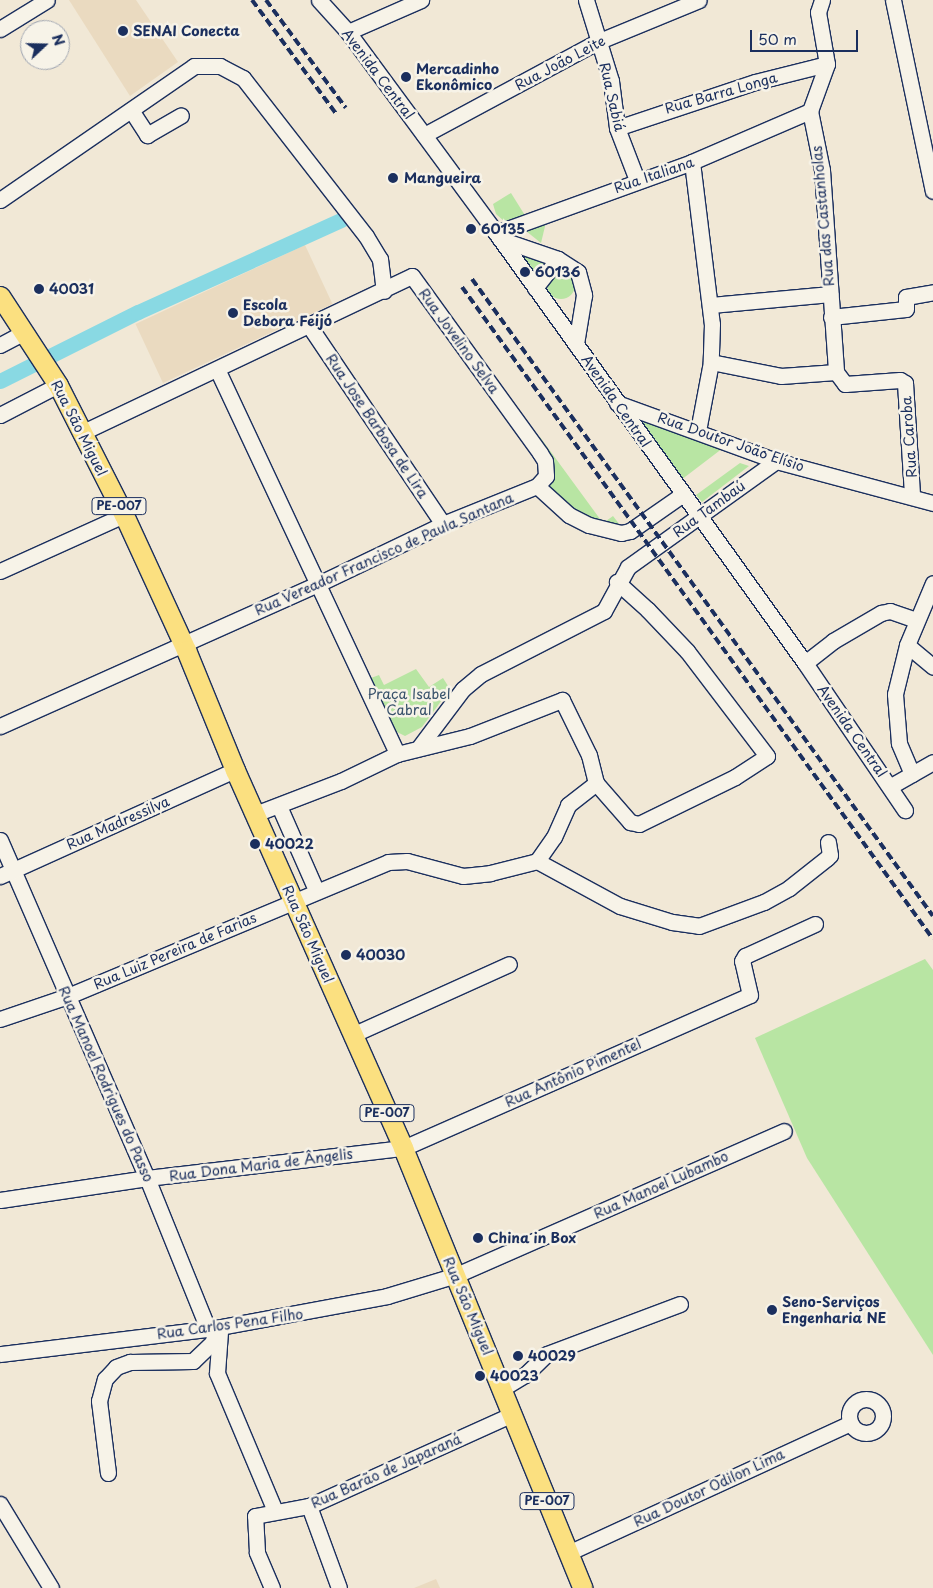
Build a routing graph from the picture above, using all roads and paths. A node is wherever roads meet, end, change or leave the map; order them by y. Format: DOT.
graph roads {
  1 [pos="47,0"];
  2 [pos="319,0"];
  3 [pos="421,0"];
  4 [pos="586,0"];
  5 [pos="699,0"];
  6 [pos="822,0"];
  7 [pos="892,0"];
  8 [pos="0,29"];
  9 [pos="348,32"];
  10 [pos="597,42"];
  11 [pos="827,64"];
  12 [pos="130,110"];
  13 [pos="810,110"];
  14 [pos="181,115"];
  15 [pos="617,128"];
  16 [pos="424,135"];
  17 [pos="692,162"];
  18 [pos="930,164"];
  19 [pos="637,180"];
  20 [pos="933,191"];
  21 [pos="0,200"];
  22 [pos="498,236"];
  23 [pos="558,258"];
  24 [pos="534,288"];
  25 [pos="384,291"];
  26 [pos="933,292"];
  27 [pos="830,294"];
  28 [pos="0,296"];
  29 [pos="711,305"];
  30 [pos="831,317"];
  31 [pos="310,327"];
  32 [pos="24,332"];
  33 [pos="576,344"];
  34 [pos="0,345"];
  35 [pos="711,362"];
  36 [pos="218,369"];
  37 [pos="837,374"];
  38 [pos="58,385"];
  39 [pos="617,404"];
  40 [pos="0,415"];
  41 [pos="698,431"];
  42 [pos="82,433"];
  43 [pos="776,461"];
  44 [pos="536,486"];
  45 [pos="683,494"];
  46 [pos="912,495"];
  47 [pos="933,503"];
  48 [pos="124,515"];
  49 [pos="699,516"];
  50 [pos="443,524"];
  51 [pos="0,571"];
  52 [pos="617,582"];
  53 [pos="933,583"];
  54 [pos="318,584"];
  55 [pos="916,620"];
  56 [pos="184,645"];
  57 [pos="907,645"];
  58 [pos="805,663"];
  59 [pos="933,667"];
  60 [pos="0,726"];
  61 [pos="420,746"];
  62 [pos="396,754"];
  63 [pos="933,762"];
  64 [pos="235,770"];
  65 [pos="912,774"];
  66 [pos="596,783"];
  67 [pos="891,786"];
  68 [pos="279,806"];
  69 [pos="904,810"];
  70 [pos="255,814"];
  71 [pos="0,840"];
  72 [pos="828,842"];
  73 [pos="537,860"];
  74 [pos="7,873"];
  75 [pos="316,890"];
  76 [pos="293,900"];
  77 [pos="815,924"];
  78 [pos="509,964"];
  79 [pos="68,996"];
  80 [pos="0,1019"];
  81 [pos="352,1034"];
  82 [pos="784,1131"];
  83 [pos="403,1148"];
  84 [pos="148,1178"];
  85 [pos="0,1200"];
  86 [pos="456,1275"];
  87 [pos="680,1304"];
  88 [pos="215,1328"];
  89 [pos="0,1354"];
  90 [pos="503,1388"];
  91 [pos="513,1414"];
  92 [pos="850,1423"];
  93 [pos="108,1473"];
  94 [pos="0,1504"];
  95 [pos="309,1506"];
  96 [pos="274,1512"];
  97 [pos="3,1520"];
  98 [pos="568,1552"];
  99 [pos="51,1588"];
  100 [pos="272,1588"];
  101 [pos="339,1588"];
  102 [pos="583,1588"];
  1 -- 8 [label="street"];
  2 -- 9 [label="street, Avenida Central"];
  3 -- 9 [label="street"];
  4 -- 10 [label="street, Rua Sabiá"];
  5 -- 10 [label="street, Rua João Leite"];
  6 -- 11 [label="street"];
  7 -- 18 [label="street"];
  9 -- 16 [label="street, Avenida Central"];
  10 -- 15 [label="street, Rua Sabiá"];
  10 -- 16 [label="street, Rua João Leite"];
  11 -- 13 [label="street"];
  11 -- 15 [label="street, Rua Barra Longa"];
  12 -- 14 [label="street"];
  12 -- 21 [label="street"];
  12 -- 25 [label="street"];
  13 -- 17 [label="street, Rua Italiana"];
  13 -- 27 [label="street, Rua das Castanholas"];
  15 -- 19 [label="street, Rua Sabiá"];
  16 -- 22 [label="street, Avenida Central"];
  17 -- 19 [label="street, Rua Italiana"];
  17 -- 29 [label="street"];
  18 -- 20 [label="street"];
  19 -- 22 [label="street, Rua Italiana"];
  22 -- 23 [label="street"];
  22 -- 24 [label="street, Avenida Central"];
  23 -- 24 [label="street"];
  23 -- 33 [label="street"];
  24 -- 33 [label="street, Avenida Central"];
  25 -- 31 [label="street, Rua Jovelino Selva"];
  25 -- 44 [label="street, Rua Jovelino Selva"];
  26 -- 30 [label="street"];
  27 -- 29 [label="street"];
  27 -- 30 [label="street, Rua das Castanholas"];
  28 -- 32 [label="main road, Rua São Miguel / PE-007"];
  29 -- 35 [label="street"];
  30 -- 37 [label="street, Rua das Castanholas"];
  31 -- 36 [label="street, Rua Jovelino Selva"];
  31 -- 50 [label="street, Rua Jose Barbosa de Lira"];
  32 -- 34 [label="street"];
  32 -- 38 [label="main road, Rua São Miguel / PE-007"];
  33 -- 39 [label="street, Avenida Central"];
  35 -- 37 [label="street"];
  35 -- 41 [label="street"];
  36 -- 42 [label="street, Rua Jovelino Selva"];
  36 -- 54 [label="street"];
  37 -- 46 [label="street, Rua Caroba"];
  38 -- 40 [label="street"];
  38 -- 42 [label="main road, Rua São Miguel / PE-007"];
  39 -- 41 [label="street, Rua Doutor João Elísio"];
  39 -- 45 [label="street, Avenida Central"];
  41 -- 43 [label="street, Rua Doutor João Elísio"];
  42 -- 48 [label="main road, Rua São Miguel / PE-007"];
  43 -- 46 [label="street, Rua Doutor João Elísio"];
  43 -- 49 [label="street, Rua Tambaú"];
  44 -- 45 [label="street"];
  44 -- 50 [label="street, Rua Vereador Francisco de Paula Santana"];
  45 -- 49 [label="street, Avenida Central"];
  46 -- 47 [label="street, Rua Doutor João Elísio"];
  48 -- 51 [label="street"];
  48 -- 56 [label="main road, Rua São Miguel / PE-007"];
  49 -- 52 [label="street, Rua Tambaú"];
  49 -- 58 [label="street, Avenida Central"];
  50 -- 54 [label="street, Rua Vereador Francisco de Paula Santana"];
  52 -- 61 [label="street"];
  52 -- 66 [label="street"];
  53 -- 55 [label="street"];
  54 -- 56 [label="street, Rua Vereador Francisco de Paula Santana"];
  54 -- 62 [label="street"];
  55 -- 57 [label="street"];
  55 -- 58 [label="street"];
  56 -- 60 [label="street, Rua Vereador Francisco de Paula Santana"];
  56 -- 64 [label="main road, Rua São Miguel / PE-007"];
  57 -- 59 [label="street"];
  57 -- 65 [label="street"];
  58 -- 67 [label="street, Avenida Central"];
  61 -- 62 [label="street"];
  61 -- 66 [label="street"];
  62 -- 68 [label="street"];
  63 -- 65 [label="street"];
  64 -- 70 [label="main road, Rua São Miguel / PE-007"];
  64 -- 74 [label="street, Rua Madressilva"];
  65 -- 67 [label="street"];
  66 -- 73 [label="street"];
  67 -- 69 [label="street, Avenida Central"];
  68 -- 70 [label="street"];
  68 -- 75 [label="street, Rua São Miguel"];
  70 -- 76 [label="main road, Rua São Miguel / PE-007"];
  71 -- 74 [label="street, Rua Manoel Rodrigues do Passo"];
  72 -- 73 [label="street"];
  73 -- 75 [label="street, Rua Luiz Pereira de Farias"];
  74 -- 79 [label="street, Rua Manoel Rodrigues do Passo"];
  75 -- 76 [label="street, Rua Luiz Pereira de Farias"];
  76 -- 79 [label="street, Rua Luiz Pereira de Farias"];
  76 -- 81 [label="main road, Rua São Miguel / PE-007"];
  77 -- 83 [label="street, Rua Antônio Pimentel"];
  78 -- 81 [label="street"];
  79 -- 80 [label="street, Rua Luiz Pereira de Farias"];
  79 -- 84 [label="street, Rua Manoel Rodrigues do Passo"];
  81 -- 83 [label="main road, Rua São Miguel / PE-007"];
  82 -- 86 [label="street, Rua Manoel Lubambo"];
  83 -- 84 [label="street, Rua Dona Maria de Ângelis"];
  83 -- 86 [label="main road, Rua São Miguel / PE-007"];
  84 -- 85 [label="street, Rua Dona Maria de Ângelis"];
  84 -- 88 [label="street, Rua Manoel Rodrigues do Passo"];
  86 -- 88 [label="street, Rua Carlos Pena Filho"];
  86 -- 90 [label="main road, Rua São Miguel / PE-007"];
  87 -- 90 [label="street"];
  88 -- 89 [label="street, Rua Carlos Pena Filho"];
  88 -- 93 [label="street"];
  88 -- 96 [label="street, Rua Manoel Rodrigues do Passo"];
  90 -- 91 [label="main road, Rua São Miguel / PE-007"];
  91 -- 95 [label="street, Rua Barão de Japaraná"];
  91 -- 98 [label="main road, Rua São Miguel / PE-007"];
  92 -- 98 [label="street, Rua Doutor Odilon Lima"];
  94 -- 97 [label="street"];
  95 -- 96 [label="street, Rua Barão de Japaraná"];
  95 -- 101 [label="street"];
  96 -- 100 [label="street, Rua Barão de Japaraná"];
  97 -- 99 [label="street"];
  98 -- 102 [label="main road, Rua São Miguel / PE-007"];
}
